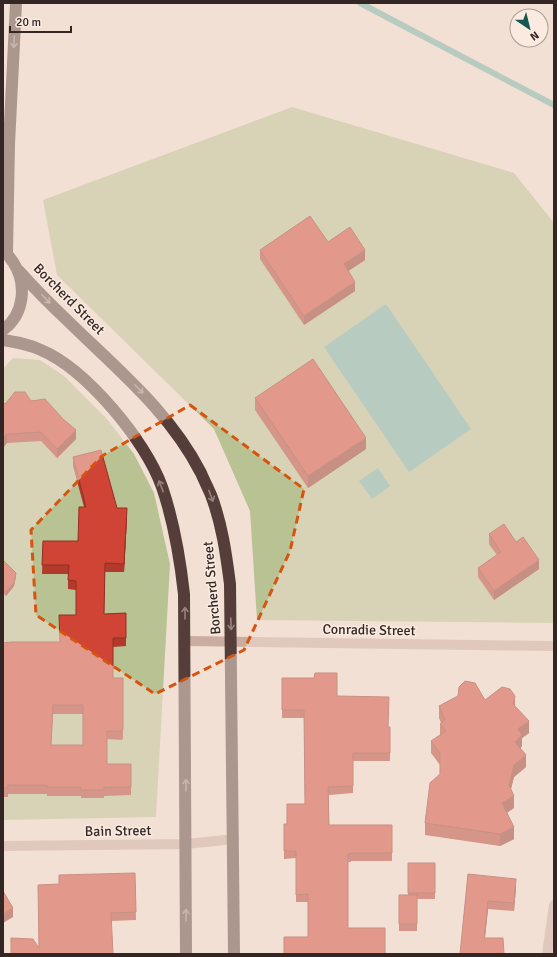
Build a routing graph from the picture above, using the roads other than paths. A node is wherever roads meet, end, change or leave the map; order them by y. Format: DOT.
graph roads {
  1 [pos="16,3"];
  2 [pos="5,251"];
  3 [pos="19,271"];
  4 [pos="3,330"];
  5 [pos="3,340"];
  6 [pos="185,641"];
  7 [pos="231,643"];
  8 [pos="554,646"];
  9 [pos="234,839"];
  10 [pos="186,844"];
  11 [pos="3,846"];
  12 [pos="554,905"];
  13 [pos="552,933"];
  14 [pos="186,954"];
  15 [pos="234,954"];
  16 [pos="547,954"];
  1 -- 2 [label="highway, one-way"];
  2 -- 3 [label="highway"];
  3 -- 4 [label="highway"];
  3 -- 7 [label="highway, Borcherd Street, one-way"];
  6 -- 5 [label="highway, Borcherd Street, one-way"];
  6 -- 7 [label="street, Conradie Street"];
  10 -- 6 [label="highway, Borcherd Street, one-way"];
  7 -- 8 [label="street, Conradie Street"];
  7 -- 9 [label="highway, Borcherd Street"];
  9 -- 10 [label="street, Bain Street"];
  9 -- 15 [label="highway, Borcherd Street"];
  10 -- 11 [label="street, Bain Street"];
  14 -- 10 [label="highway, Borcherd Street, one-way"];
  12 -- 13 [label="street"];
  13 -- 16 [label="street"];
}
